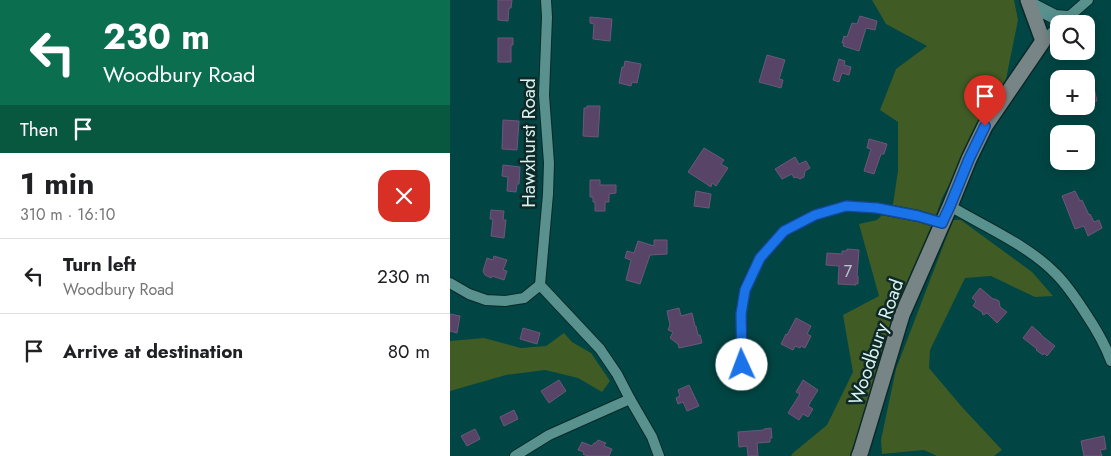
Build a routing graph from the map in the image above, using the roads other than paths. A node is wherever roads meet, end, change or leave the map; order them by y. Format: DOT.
graph roads {
  1 [pos="546,0"];
  2 [pos="1088,0"];
  3 [pos="1029,2"];
  4 [pos="1052,15"];
  5 [pos="1072,15"];
  6 [pos="1050,35"];
  7 [pos="1043,41"];
  8 [pos="950,206"];
  9 [pos="942,223"];
  10 [pos="450,283"];
  11 [pos="540,285"];
  12 [pos="1111,361"];
  13 [pos="743,379"];
  14 [pos="630,399"];
  15 [pos="515,456"];
  16 [pos="659,456"];
  17 [pos="859,456"];
  1 -- 11 [label="street, Hawxhurst Road"];
  2 -- 5 [label="street"];
  3 -- 4 [label="street"];
  3 -- 7 [label="main road"];
  6 -- 7 [label="street"];
  7 -- 8 [label="main road, Woodbury Road"];
  8 -- 9 [label="main road, Woodbury Road"];
  8 -- 12 [label="street"];
  9 -- 13 [label="street"];
  9 -- 17 [label="main road, Woodbury Road"];
  10 -- 11 [label="street"];
  11 -- 14 [label="street"];
  14 -- 15 [label="street"];
  14 -- 16 [label="street"];
}
